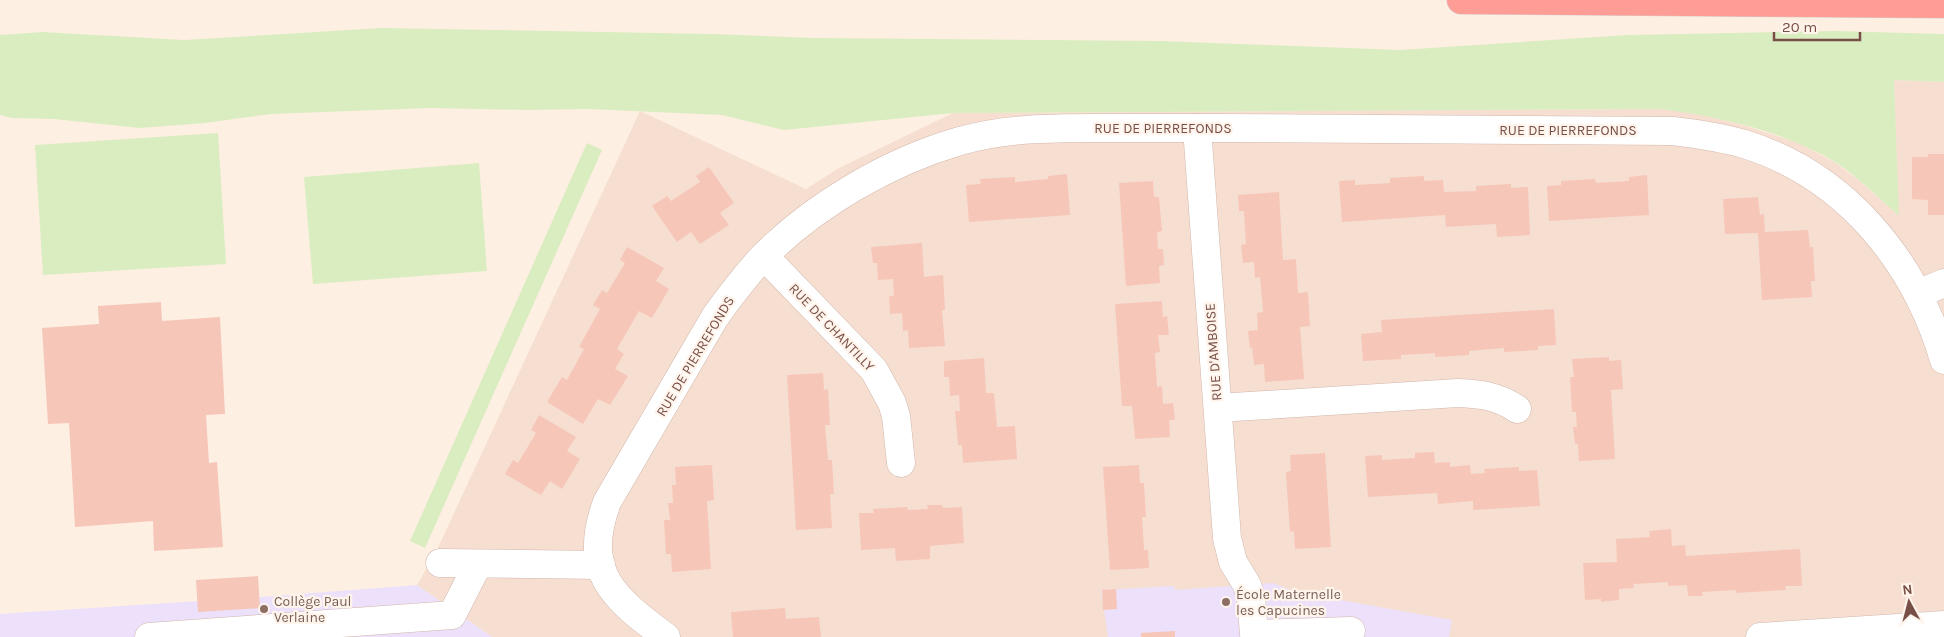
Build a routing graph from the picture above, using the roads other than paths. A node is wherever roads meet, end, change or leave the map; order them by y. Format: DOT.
graph roads {
  1 [pos="1460,0"];
  2 [pos="1944,4"];
  3 [pos="1197,128"];
  4 [pos="764,256"];
  5 [pos="1944,283"];
  6 [pos="1918,294"];
  7 [pos="1944,360"];
  8 [pos="1218,408"];
  9 [pos="1517,409"];
  10 [pos="902,463"];
  11 [pos="440,563"];
  12 [pos="478,564"];
  13 [pos="601,565"];
  14 [pos="1944,625"];
  15 [pos="1351,630"];
  16 [pos="149,637"];
  17 [pos="666,637"];
  18 [pos="1760,637"];
  1 -- 2 [label="highway"];
  3 -- 4 [label="street, RUE DE PIERREFONDS"];
  3 -- 6 [label="street, RUE DE PIERREFONDS"];
  3 -- 8 [label="street, RUE D'AMBOISE"];
  4 -- 10 [label="street, RUE DE CHANTILLY"];
  4 -- 13 [label="street, RUE DE PIERREFONDS"];
  5 -- 6 [label="street"];
  6 -- 7 [label="street, RUE DE PIERREFONDS"];
  8 -- 9 [label="street"];
  8 -- 15 [label="street, RUE D'AMBOISE"];
  11 -- 12 [label="street"];
  12 -- 13 [label="street"];
  12 -- 16 [label="street"];
  13 -- 17 [label="street, RUE DE PIERREFONDS"];
  14 -- 18 [label="street"];
}
